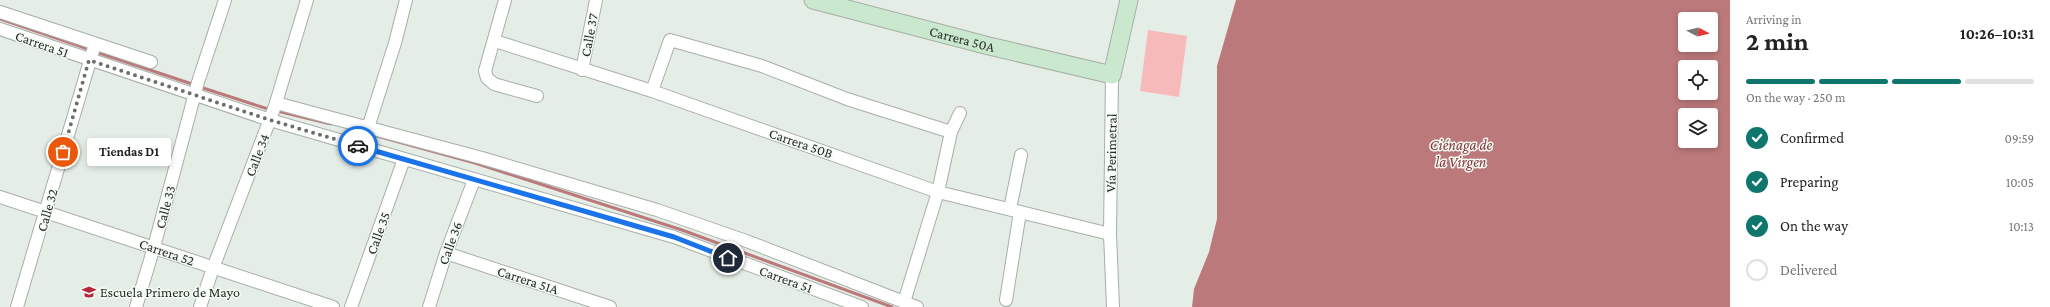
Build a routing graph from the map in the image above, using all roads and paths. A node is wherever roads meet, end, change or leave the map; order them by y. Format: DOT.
graph roads {
  1 [pos="225,0"];
  2 [pos="306,0"];
  3 [pos="406,0"];
  4 [pos="505,0"];
  5 [pos="596,0"];
  6 [pos="814,0"];
  7 [pos="1130,0"];
  8 [pos="0,12"];
  9 [pos="0,29"];
  10 [pos="495,40"];
  11 [pos="92,52"];
  12 [pos="151,62"];
  13 [pos="582,70"];
  14 [pos="1112,75"];
  15 [pos="197,87"];
  16 [pos="652,91"];
  17 [pos="537,96"];
  18 [pos="273,111"];
  19 [pos="960,113"];
  20 [pos="368,128"];
  21 [pos="951,132"];
  22 [pos="403,139"];
  23 [pos="1021,155"];
  24 [pos="401,157"];
  25 [pos="474,180"];
  26 [pos="938,192"];
  27 [pos="0,197"];
  28 [pos="1015,211"];
  29 [pos="46,214"];
  30 [pos="1110,234"];
  31 [pos="154,247"];
  32 [pos="446,253"];
  33 [pos="213,268"];
  34 [pos="1006,300"];
  35 [pos="904,302"];
  36 [pos="17,307"];
  37 [pos="136,307"];
  38 [pos="200,307"];
  39 [pos="333,307"];
  40 [pos="351,307"];
  41 [pos="429,307"];
  42 [pos="610,307"];
  43 [pos="862,307"];
  44 [pos="917,307"];
  45 [pos="1113,307"];
  1 -- 15 [label="street, Calle 33"];
  2 -- 18 [label="street, Calle 34"];
  3 -- 20 [label="street"];
  4 -- 10 [label="street"];
  5 -- 13 [label="street, Calle 37"];
  6 -- 14 [label="street, Carrera 50A"];
  7 -- 14 [label="street, Vía Perimetral"];
  8 -- 11 [label="street, Carrera 51"];
  9 -- 11 [label="street, Carrera 51"];
  10 -- 13 [label="street, Carrera 50B"];
  10 -- 17 [label="street"];
  11 -- 12 [label="street, Carrera 51"];
  11 -- 15 [label="street, Carrera 51"];
  11 -- 29 [label="street, Calle 32"];
  13 -- 16 [label="street, Carrera 50B"];
  14 -- 30 [label="street, Vía Perimetral"];
  15 -- 18 [label="street, Carrera 51"];
  15 -- 31 [label="street, Calle 33"];
  16 -- 21 [label="street"];
  16 -- 26 [label="street, Carrera 50B"];
  18 -- 20 [label="street"];
  18 -- 24 [label="street, Carrera 51"];
  18 -- 33 [label="street, Calle 34"];
  19 -- 21 [label="street"];
  20 -- 22 [label="street"];
  21 -- 26 [label="street"];
  22 -- 24 [label="street, Calle 35"];
  22 -- 35 [label="street"];
  23 -- 28 [label="street"];
  24 -- 25 [label="street, Carrera 51"];
  24 -- 40 [label="street, Calle 35"];
  25 -- 32 [label="street, Calle 36"];
  25 -- 43 [label="street, Carrera 51"];
  26 -- 28 [label="street, Carrera 50B"];
  26 -- 35 [label="street"];
  27 -- 29 [label="street, Carrera 52"];
  28 -- 30 [label="street, Carrera 50B"];
  28 -- 34 [label="street"];
  29 -- 31 [label="street, Carrera 52"];
  29 -- 36 [label="street, Calle 32"];
  30 -- 45 [label="street, Vía Perimetral"];
  31 -- 33 [label="street, Carrera 52"];
  31 -- 37 [label="street, Calle 33"];
  32 -- 41 [label="street, Calle 36"];
  32 -- 42 [label="street, Carrera 51A"];
  33 -- 38 [label="street, Calle 34"];
  33 -- 39 [label="street, Carrera 52"];
  35 -- 44 [label="street"];
}
